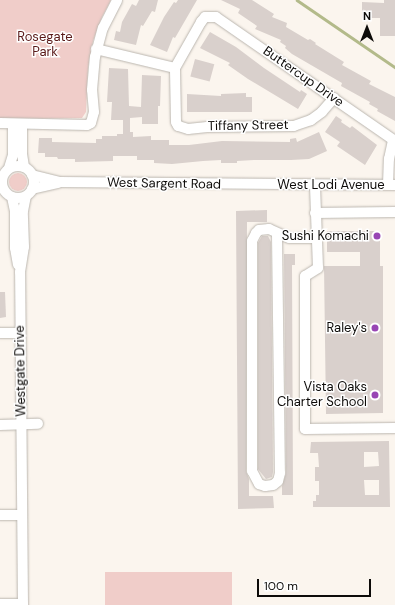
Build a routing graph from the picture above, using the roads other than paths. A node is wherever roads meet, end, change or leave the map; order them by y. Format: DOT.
graph roads {
  1 [pos="117,0"];
  2 [pos="96,49"];
  3 [pos="175,68"];
  4 [pos="334,98"];
  5 [pos="0,123"];
  6 [pos="17,124"];
  7 [pos="394,140"];
  8 [pos="24,167"];
  9 [pos="4,172"];
  10 [pos="32,175"];
  11 [pos="60,182"];
  12 [pos="267,185"];
  13 [pos="392,185"];
  14 [pos="315,186"];
  15 [pos="6,193"];
  16 [pos="29,193"];
  17 [pos="395,212"];
  18 [pos="316,213"];
  19 [pos="277,235"];
  20 [pos="317,238"];
  21 [pos="20,272"];
  22 [pos="0,333"];
  23 [pos="20,333"];
  24 [pos="0,424"];
  25 [pos="22,424"];
  26 [pos="38,424"];
  27 [pos="395,428"];
  28 [pos="0,515"];
  29 [pos="22,515"];
  30 [pos="0,604"];
  31 [pos="23,605"];
  1 -- 2 [label="street"];
  2 -- 3 [label="street"];
  2 -- 6 [label="street"];
  3 -- 4 [label="street, Buttercup Drive"];
  3 -- 4 [label="street, Tiffany Street"];
  4 -- 7 [label="street, Buttercup Drive"];
  5 -- 6 [label="street"];
  6 -- 8 [label="street"];
  6 -- 9 [label="street"];
  7 -- 13 [label="street"];
  8 -- 9 [label="street"];
  8 -- 10 [label="street"];
  9 -- 15 [label="street"];
  10 -- 11 [label="street, West Sargent Road"];
  10 -- 16 [label="street"];
  11 -- 12 [label="street, West Sargent Road"];
  11 -- 16 [label="street, West Sargent Road"];
  12 -- 14 [label="street, West Lodi Avenue"];
  13 -- 14 [label="street, West Lodi Avenue"];
  14 -- 18 [label="street"];
  15 -- 16 [label="street"];
  15 -- 21 [label="street, Westgate Drive"];
  16 -- 21 [label="street, Westgate Drive"];
  17 -- 18 [label="street"];
  18 -- 20 [label="street"];
  19 -- 19 [label="street"];
  19 -- 20 [label="street"];
  20 -- 27 [label="street"];
  21 -- 23 [label="street, Westgate Drive"];
  22 -- 23 [label="street"];
  23 -- 25 [label="street, Westgate Drive"];
  24 -- 25 [label="street"];
  25 -- 26 [label="street"];
  25 -- 29 [label="street, Westgate Drive"];
  28 -- 29 [label="street"];
  29 -- 31 [label="street, Westgate Drive"];
  30 -- 31 [label="street"];
}
